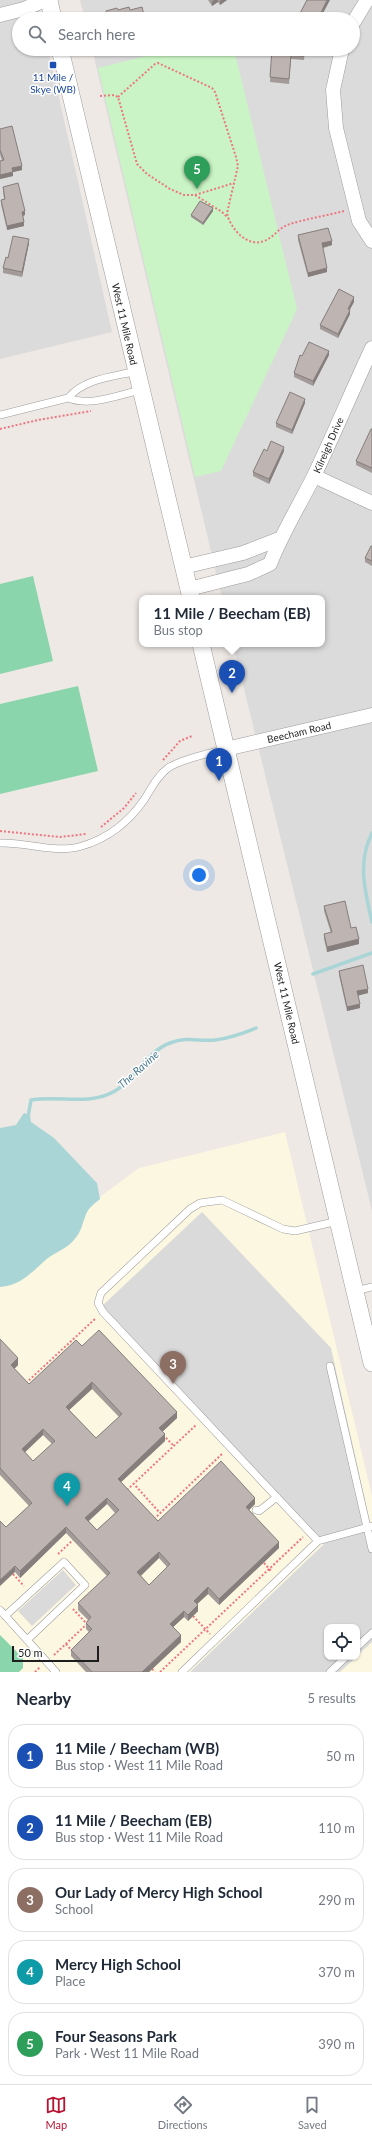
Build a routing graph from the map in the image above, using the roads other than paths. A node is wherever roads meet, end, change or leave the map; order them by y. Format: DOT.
graph roads {
  1 [pos="45,0"];
  2 [pos="49,0"];
  3 [pos="367,0"];
  4 [pos="52,12"];
  5 [pos="360,12"];
  6 [pos="0,15"];
  7 [pos="62,56"];
  8 [pos="340,56"];
  9 [pos="372,241"];
  10 [pos="372,348"];
  11 [pos="137,371"];
  12 [pos="141,390"];
  13 [pos="68,398"];
  14 [pos="0,415"];
  15 [pos="314,476"];
  16 [pos="372,503"];
  17 [pos="279,539"];
  18 [pos="183,567"];
  19 [pos="190,594"];
  20 [pos="203,647"];
  21 [pos="372,715"];
  22 [pos="226,749"];
  23 [pos="0,843"];
  24 [pos="339,1221"];
  25 [pos="372,1287"];
  26 [pos="355,1291"];
  27 [pos="371,1358"];
  28 [pos="330,1366"];
  29 [pos="277,1497"];
  30 [pos="256,1510"];
  31 [pos="369,1527"];
  32 [pos="318,1541"];
  33 [pos="372,1549"];
  34 [pos="0,1610"];
  35 [pos="6,1616"];
  36 [pos="372,1633"];
  37 [pos="27,1640"];
  38 [pos="360,1644"];
  39 [pos="343,1660"];
  40 [pos="56,1672"];
  41 [pos="182,1672"];
  42 [pos="330,1672"];
  1 -- 6 [label="street"];
  2 -- 4 [label="street"];
  3 -- 5 [label="street"];
  7 -- 11 [label="street, West 11 Mile Road"];
  8 -- 9 [label="street"];
  10 -- 15 [label="street, Kilreigh Drive"];
  11 -- 12 [label="street, West 11 Mile Road"];
  11 -- 13 [label="lane"];
  12 -- 13 [label="lane"];
  12 -- 18 [label="street, West 11 Mile Road"];
  13 -- 14 [label="lane"];
  15 -- 16 [label="street"];
  15 -- 17 [label="street, Kilreigh Drive"];
  17 -- 18 [label="street"];
  17 -- 19 [label="street, Kilreigh Drive"];
  18 -- 19 [label="street, West 11 Mile Road"];
  20 -- 22 [label="street, West 11 Mile Road"];
  21 -- 22 [label="street, Beecham Road"];
  22 -- 23 [label="lane"];
  22 -- 24 [label="street, West 11 Mile Road"];
  24 -- 26 [label="street, West 11 Mile Road"];
  24 -- 29 [label="lane"];
  25 -- 26 [label="lane"];
  26 -- 27 [label="street, West 11 Mile Road"];
  28 -- 31 [label="lane"];
  29 -- 30 [label="lane"];
  29 -- 32 [label="lane"];
  31 -- 32 [label="lane"];
  31 -- 33 [label="lane"];
  32 -- 41 [label="lane"];
  34 -- 35 [label="lane"];
  35 -- 37 [label="lane"];
  35 -- 37 [label="lane"];
  36 -- 38 [label="lane"];
  37 -- 40 [label="lane"];
  39 -- 42 [label="lane"];
}
